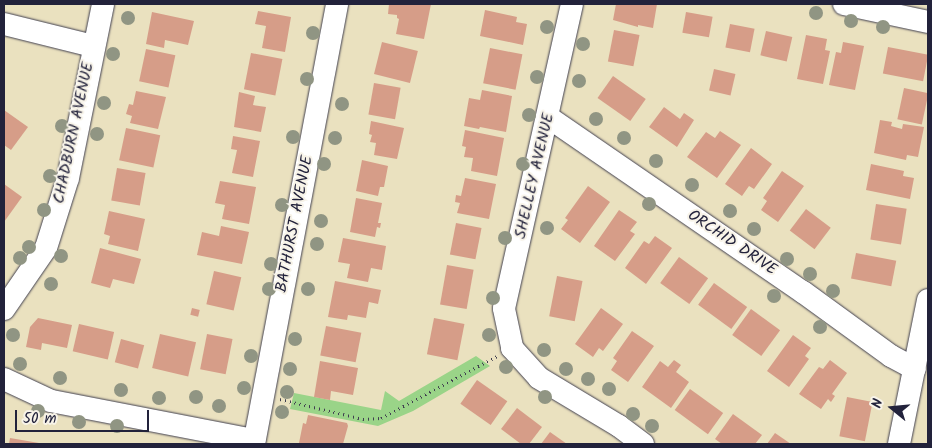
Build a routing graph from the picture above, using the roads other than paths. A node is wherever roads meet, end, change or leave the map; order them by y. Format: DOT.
graph roads {
  1 [pos="102,4"];
  2 [pos="337,4"];
  3 [pos="572,4"];
  4 [pos="844,4"];
  5 [pos="928,22"];
  6 [pos="4,24"];
  7 [pos="93,46"];
  8 [pos="548,118"];
  9 [pos="928,300"];
  10 [pos="4,309"];
  11 [pos="915,369"];
  12 [pos="4,379"];
  13 [pos="254,442"];
  14 [pos="643,444"];
  15 [pos="899,444"];
  1 -- 7 [label="street, CHADBURN AVENUE"];
  2 -- 13 [label="street, BATHURST AVENUE"];
  3 -- 8 [label="street, SHELLEY AVENUE"];
  4 -- 5 [label="street"];
  6 -- 7 [label="street"];
  7 -- 10 [label="street, CHADBURN AVENUE"];
  8 -- 11 [label="street, ORCHID DRIVE"];
  8 -- 14 [label="street, SHELLEY AVENUE"];
  9 -- 11 [label="street"];
  11 -- 15 [label="street"];
  12 -- 13 [label="street"];
}
